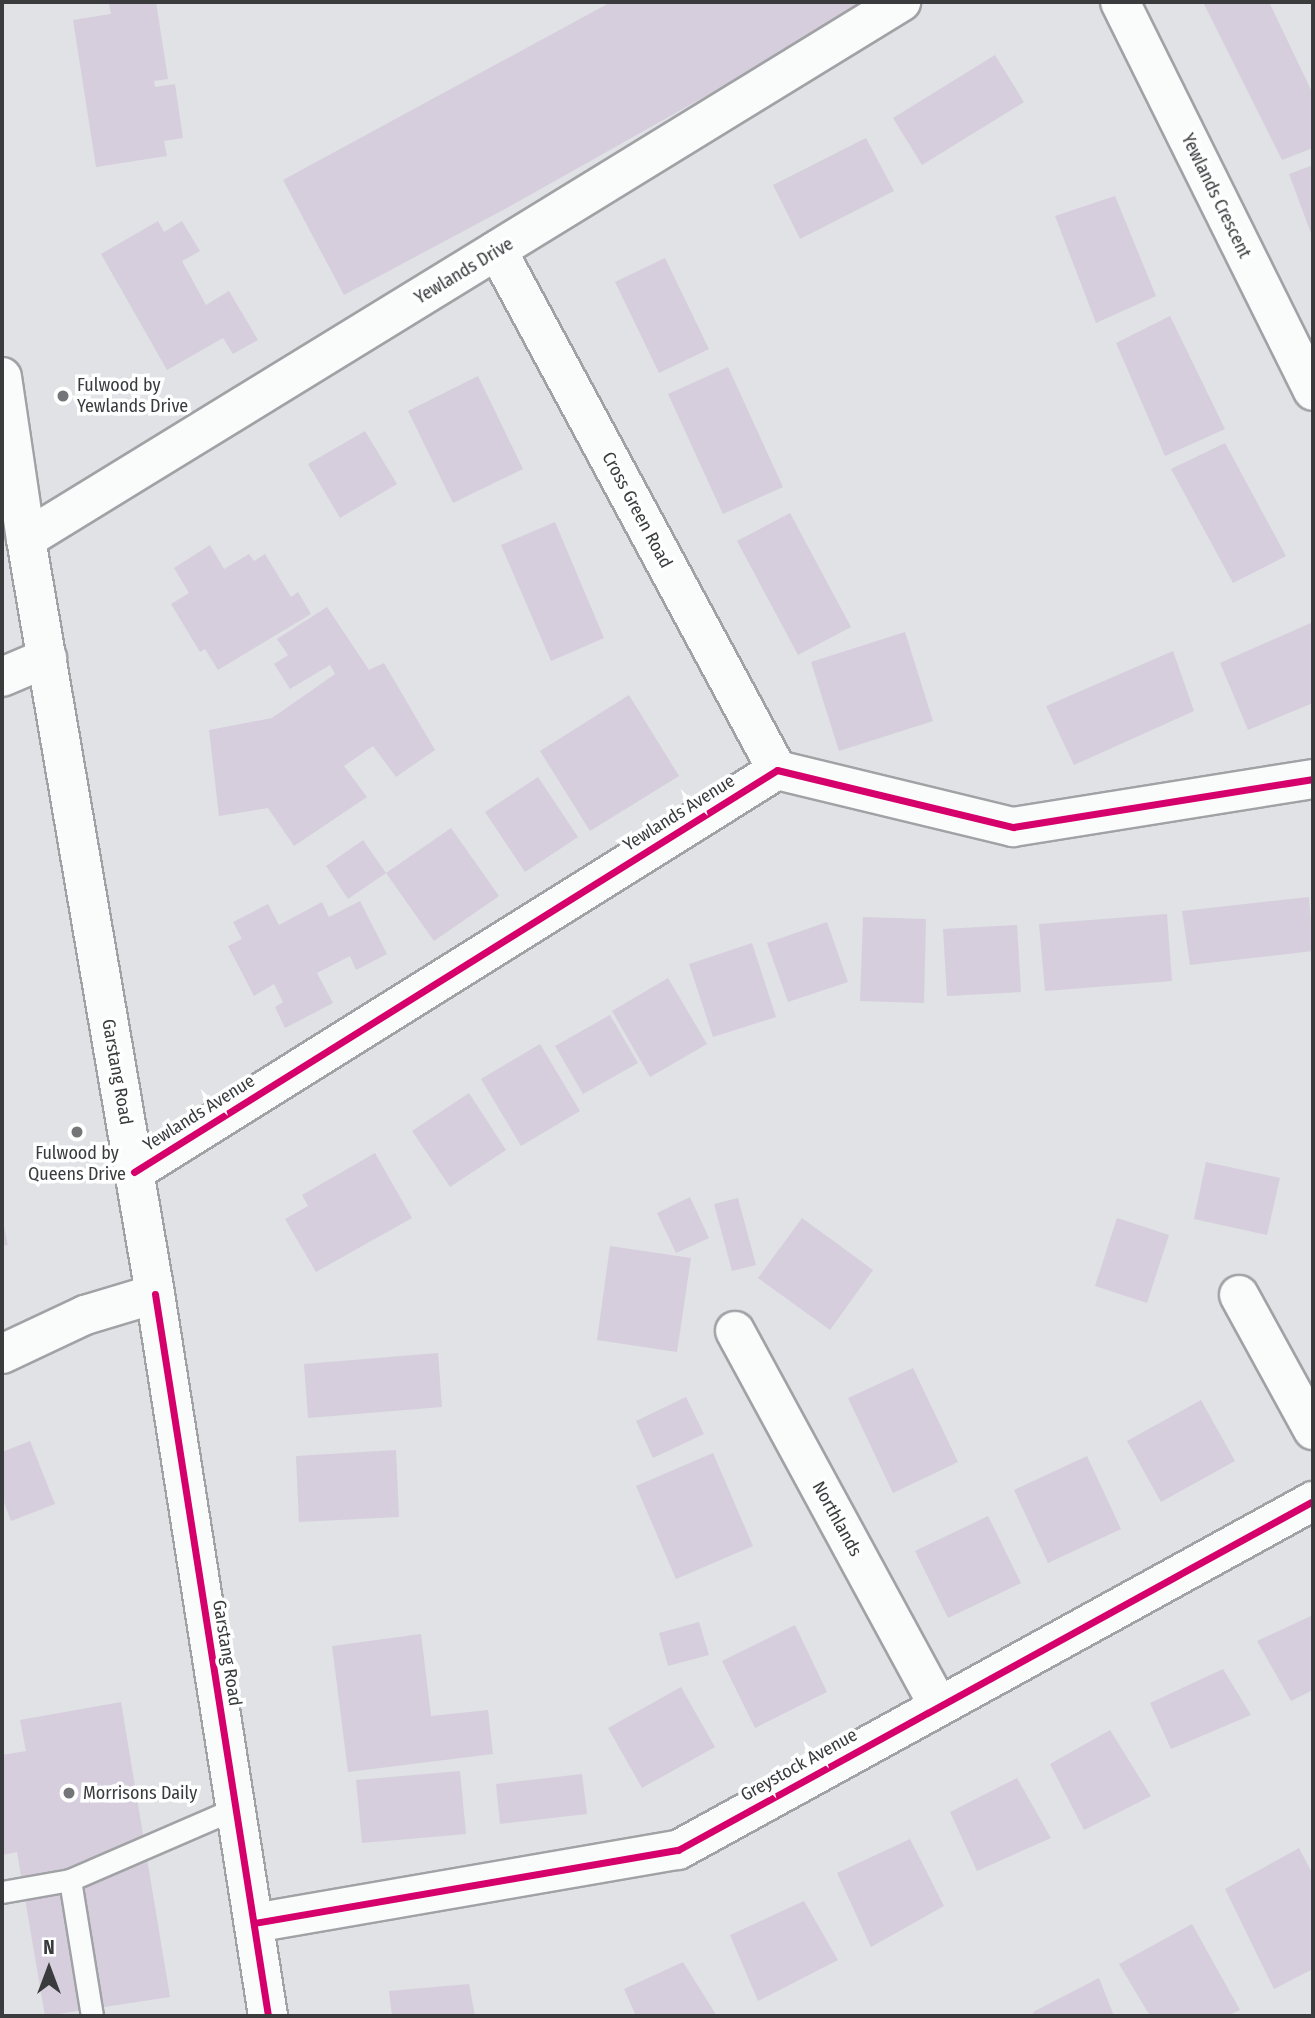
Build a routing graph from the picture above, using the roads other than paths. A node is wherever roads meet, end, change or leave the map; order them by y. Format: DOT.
graph roads {
  1 [pos="901,2"];
  2 [pos="1120,2"];
  3 [pos="497,250"];
  4 [pos="2,377"];
  5 [pos="1313,391"];
  6 [pos="26,539"];
  7 [pos="47,658"];
  8 [pos="2,677"];
  9 [pos="777,770"];
  10 [pos="1313,779"];
  11 [pos="134,1172"];
  12 [pos="155,1294"];
  13 [pos="1239,1294"];
  14 [pos="735,1331"];
  15 [pos="2,1354"];
  16 [pos="1313,1430"];
  17 [pos="1313,1501"];
  18 [pos="939,1706"];
  19 [pos="236,1808"];
  20 [pos="70,1880"];
  21 [pos="2,1892"];
  22 [pos="254,1923"];
  23 [pos="92,2016"];
  24 [pos="268,2016"];
  1 -- 3 [label="main road, Yewlands Drive"];
  2 -- 5 [label="main road, Yewlands Crescent"];
  3 -- 6 [label="main road, Yewlands Drive"];
  3 -- 9 [label="main road, Cross Green Road"];
  4 -- 6 [label="main road, Garstang Road"];
  6 -- 7 [label="main road, Garstang Road"];
  7 -- 8 [label="main road"];
  7 -- 11 [label="main road, Garstang Road"];
  9 -- 10 [label="main road"];
  9 -- 11 [label="main road, Yewlands Avenue"];
  11 -- 12 [label="main road, Garstang Road"];
  12 -- 15 [label="main road"];
  12 -- 19 [label="main road, Garstang Road"];
  13 -- 16 [label="main road"];
  14 -- 18 [label="main road, Northlands"];
  17 -- 18 [label="main road, Greystock Avenue"];
  18 -- 22 [label="main road, Greystock Avenue"];
  19 -- 20 [label="lane"];
  19 -- 22 [label="main road, Garstang Road"];
  20 -- 21 [label="lane"];
  20 -- 23 [label="lane"];
  22 -- 24 [label="main road, Garstang Road"];
}
